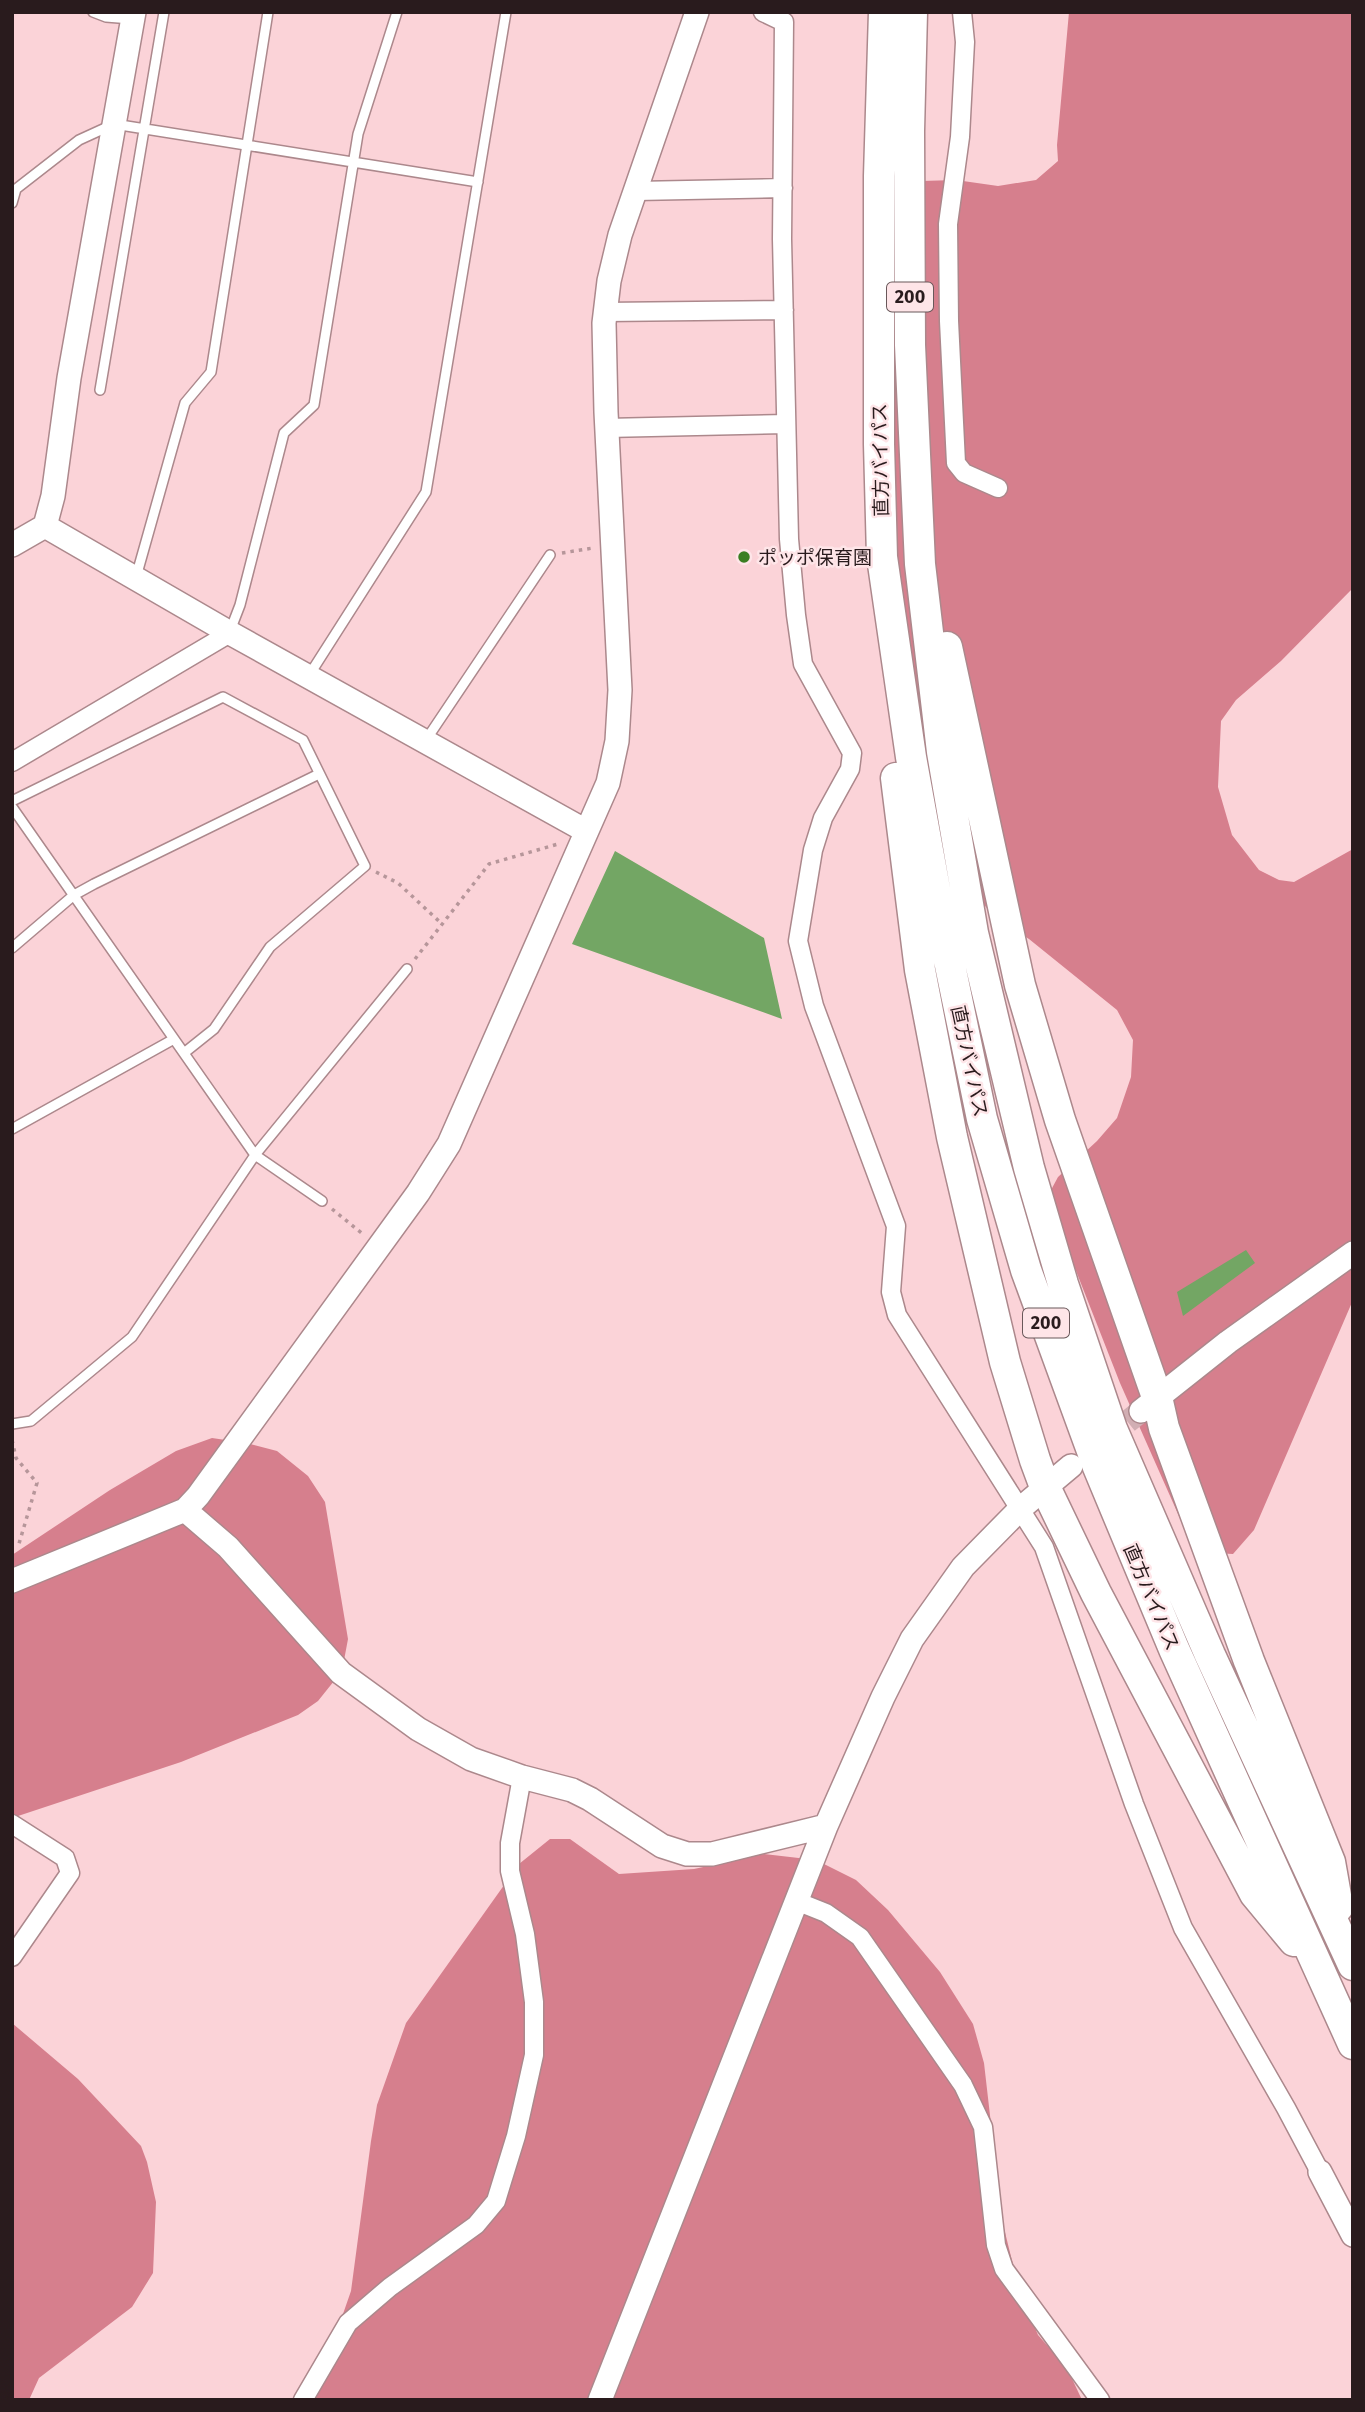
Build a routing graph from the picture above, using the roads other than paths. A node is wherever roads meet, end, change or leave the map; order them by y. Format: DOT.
graph roads {
  1 [pos="93,12"];
  2 [pos="164,12"];
  3 [pos="268,12"];
  4 [pos="397,12"];
  5 [pos="506,12"];
  6 [pos="697,12"];
  7 [pos="763,12"];
  8 [pos="884,12"];
  9 [pos="962,12"];
  10 [pos="133,16"];
  11 [pos="912,21"];
  12 [pos="114,124"];
  13 [pos="146,129"];
  14 [pos="245,144"];
  15 [pos="354,162"];
  16 [pos="478,182"];
  17 [pos="783,188"];
  18 [pos="636,191"];
  19 [pos="12,203"];
  20 [pos="784,310"];
  21 [pos="605,312"];
  22 [pos="100,390"];
  23 [pos="786,424"];
  24 [pos="606,428"];
  25 [pos="998,488"];
  26 [pos="45,526"];
  27 [pos="12,545"];
  28 [pos="550,555"];
  29 [pos="882,557"];
  30 [pos="920,564"];
  31 [pos="136,579"];
  32 [pos="230,633"];
  33 [pos="308,677"];
  34 [pos="425,742"];
  35 [pos="12,762"];
  36 [pos="319,774"];
  37 [pos="12,801"];
  38 [pos="14,814"];
  39 [pos="586,831"];
  40 [pos="74,895"];
  41 [pos="12,948"];
  42 [pos="407,969"];
  43 [pos="174,1039"];
  44 [pos="184,1053"];
  45 [pos="12,1129"];
  46 [pos="256,1156"];
  47 [pos="322,1201"];
  48 [pos="1353,1253"];
  49 [pos="1149,1404"];
  50 [pos="12,1424"];
  51 [pos="1071,1466"];
  52 [pos="1045,1487"];
  53 [pos="1021,1508"];
  54 [pos="185,1510"];
  55 [pos="12,1581"];
  56 [pos="522,1777"];
  57 [pos="12,1824"];
  58 [pos="826,1826"];
  59 [pos="796,1901"];
  60 [pos="12,1958"];
  61 [pos="1350,1959"];
  62 [pos="1319,1971"];
  63 [pos="1353,2044"];
  64 [pos="1320,2172"];
  65 [pos="1353,2235"];
  66 [pos="303,2400"];
  67 [pos="600,2400"];
  68 [pos="1100,2400"];
  1 -- 10 [label="lane"];
  2 -- 13 [label="lane"];
  3 -- 14 [label="lane"];
  4 -- 15 [label="lane"];
  5 -- 16 [label="lane"];
  6 -- 18 [label="street"];
  7 -- 17 [label="street"];
  8 -- 29 [label="highway, 直方バイパス / 200"];
  9 -- 25 [label="street"];
  10 -- 12 [label="street"];
  11 -- 30 [label="highway, 直方バイパス / 200"];
  12 -- 13 [label="lane"];
  12 -- 19 [label="lane"];
  12 -- 26 [label="street"];
  13 -- 14 [label="lane"];
  13 -- 22 [label="lane"];
  14 -- 15 [label="lane"];
  14 -- 31 [label="lane"];
  15 -- 16 [label="lane"];
  15 -- 32 [label="lane"];
  16 -- 33 [label="lane"];
  17 -- 18 [label="street"];
  17 -- 20 [label="street"];
  18 -- 21 [label="street"];
  20 -- 21 [label="street"];
  20 -- 23 [label="street"];
  21 -- 24 [label="street"];
  23 -- 24 [label="street"];
  23 -- 53 [label="street"];
  24 -- 39 [label="street"];
  26 -- 27 [label="street"];
  26 -- 31 [label="street"];
  28 -- 34 [label="lane"];
  29 -- 52 [label="highway"];
  29 -- 62 [label="highway, 直方バイパス / 200"];
  30 -- 49 [label="highway"];
  30 -- 61 [label="highway, 直方バイパス / 200"];
  31 -- 32 [label="street"];
  32 -- 33 [label="street"];
  32 -- 35 [label="street"];
  33 -- 34 [label="street"];
  34 -- 39 [label="street"];
  36 -- 37 [label="lane"];
  36 -- 40 [label="lane"];
  36 -- 44 [label="lane"];
  38 -- 40 [label="lane"];
  39 -- 54 [label="street"];
  40 -- 41 [label="lane"];
  40 -- 43 [label="lane"];
  42 -- 46 [label="lane"];
  43 -- 44 [label="lane"];
  43 -- 45 [label="lane"];
  44 -- 46 [label="lane"];
  46 -- 47 [label="lane"];
  46 -- 50 [label="lane"];
  48 -- 49 [label="street"];
  49 -- 61 [label="highway"];
  51 -- 52 [label="street"];
  52 -- 53 [label="street"];
  52 -- 62 [label="highway"];
  53 -- 58 [label="street"];
  53 -- 64 [label="street"];
  54 -- 55 [label="street"];
  54 -- 56 [label="street"];
  56 -- 58 [label="street"];
  56 -- 66 [label="street"];
  57 -- 60 [label="street"];
  58 -- 59 [label="street"];
  59 -- 67 [label="street"];
  59 -- 68 [label="street"];
  62 -- 63 [label="highway, 直方バイパス / 200"];
  64 -- 65 [label="street"];
}
